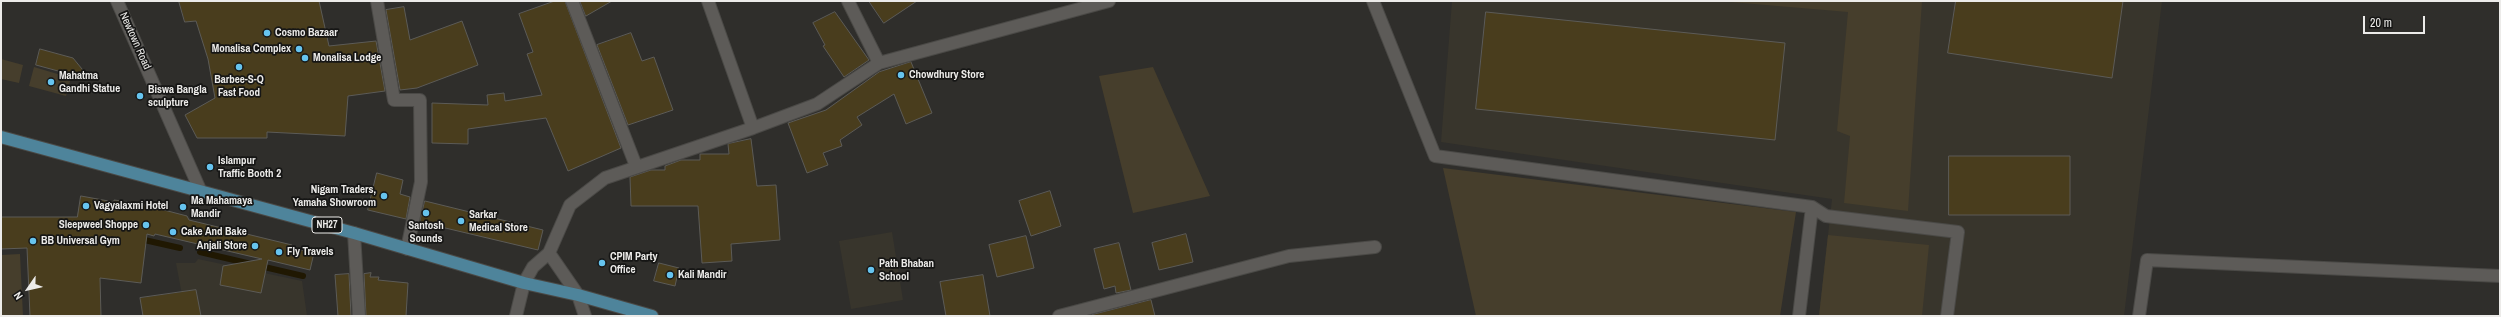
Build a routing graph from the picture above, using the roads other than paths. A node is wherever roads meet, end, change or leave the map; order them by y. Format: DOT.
graph roads {
  1 [pos="117,1"];
  2 [pos="377,1"];
  3 [pos="572,1"];
  4 [pos="708,1"];
  5 [pos="848,1"];
  6 [pos="1109,1"];
  7 [pos="1373,1"];
  8 [pos="879,63"];
  9 [pos="753,128"];
  10 [pos="1,137"];
  11 [pos="636,166"];
  12 [pos="201,192"];
  13 [pos="1812,207"];
  14 [pos="354,233"];
  15 [pos="1375,247"];
  16 [pos="407,249"];
  17 [pos="549,253"];
  18 [pos="2500,276"];
  19 [pos="524,283"];
  20 [pos="578,295"];
  21 [pos="360,316"];
  22 [pos="516,316"];
  23 [pos="585,316"];
  24 [pos="652,316"];
  25 [pos="1059,316"];
  26 [pos="1799,316"];
  27 [pos="1947,316"];
  28 [pos="2139,316"];
  1 -- 12 [label="street, Newtown Road"];
  2 -- 16 [label="street"];
  3 -- 11 [label="street"];
  4 -- 9 [label="street"];
  5 -- 8 [label="street"];
  6 -- 8 [label="street"];
  7 -- 13 [label="street"];
  8 -- 9 [label="street"];
  9 -- 11 [label="street"];
  10 -- 12 [label="main road, NH27"];
  11 -- 17 [label="street"];
  12 -- 14 [label="main road, NH27"];
  13 -- 26 [label="street"];
  13 -- 27 [label="street"];
  14 -- 16 [label="main road, NH27"];
  14 -- 21 [label="street"];
  15 -- 25 [label="street"];
  16 -- 19 [label="main road, NH27"];
  17 -- 19 [label="street"];
  17 -- 20 [label="street"];
  18 -- 28 [label="street"];
  19 -- 20 [label="main road, NH27"];
  19 -- 22 [label="street"];
  20 -- 23 [label="street"];
  20 -- 24 [label="main road, NH27"];
}
